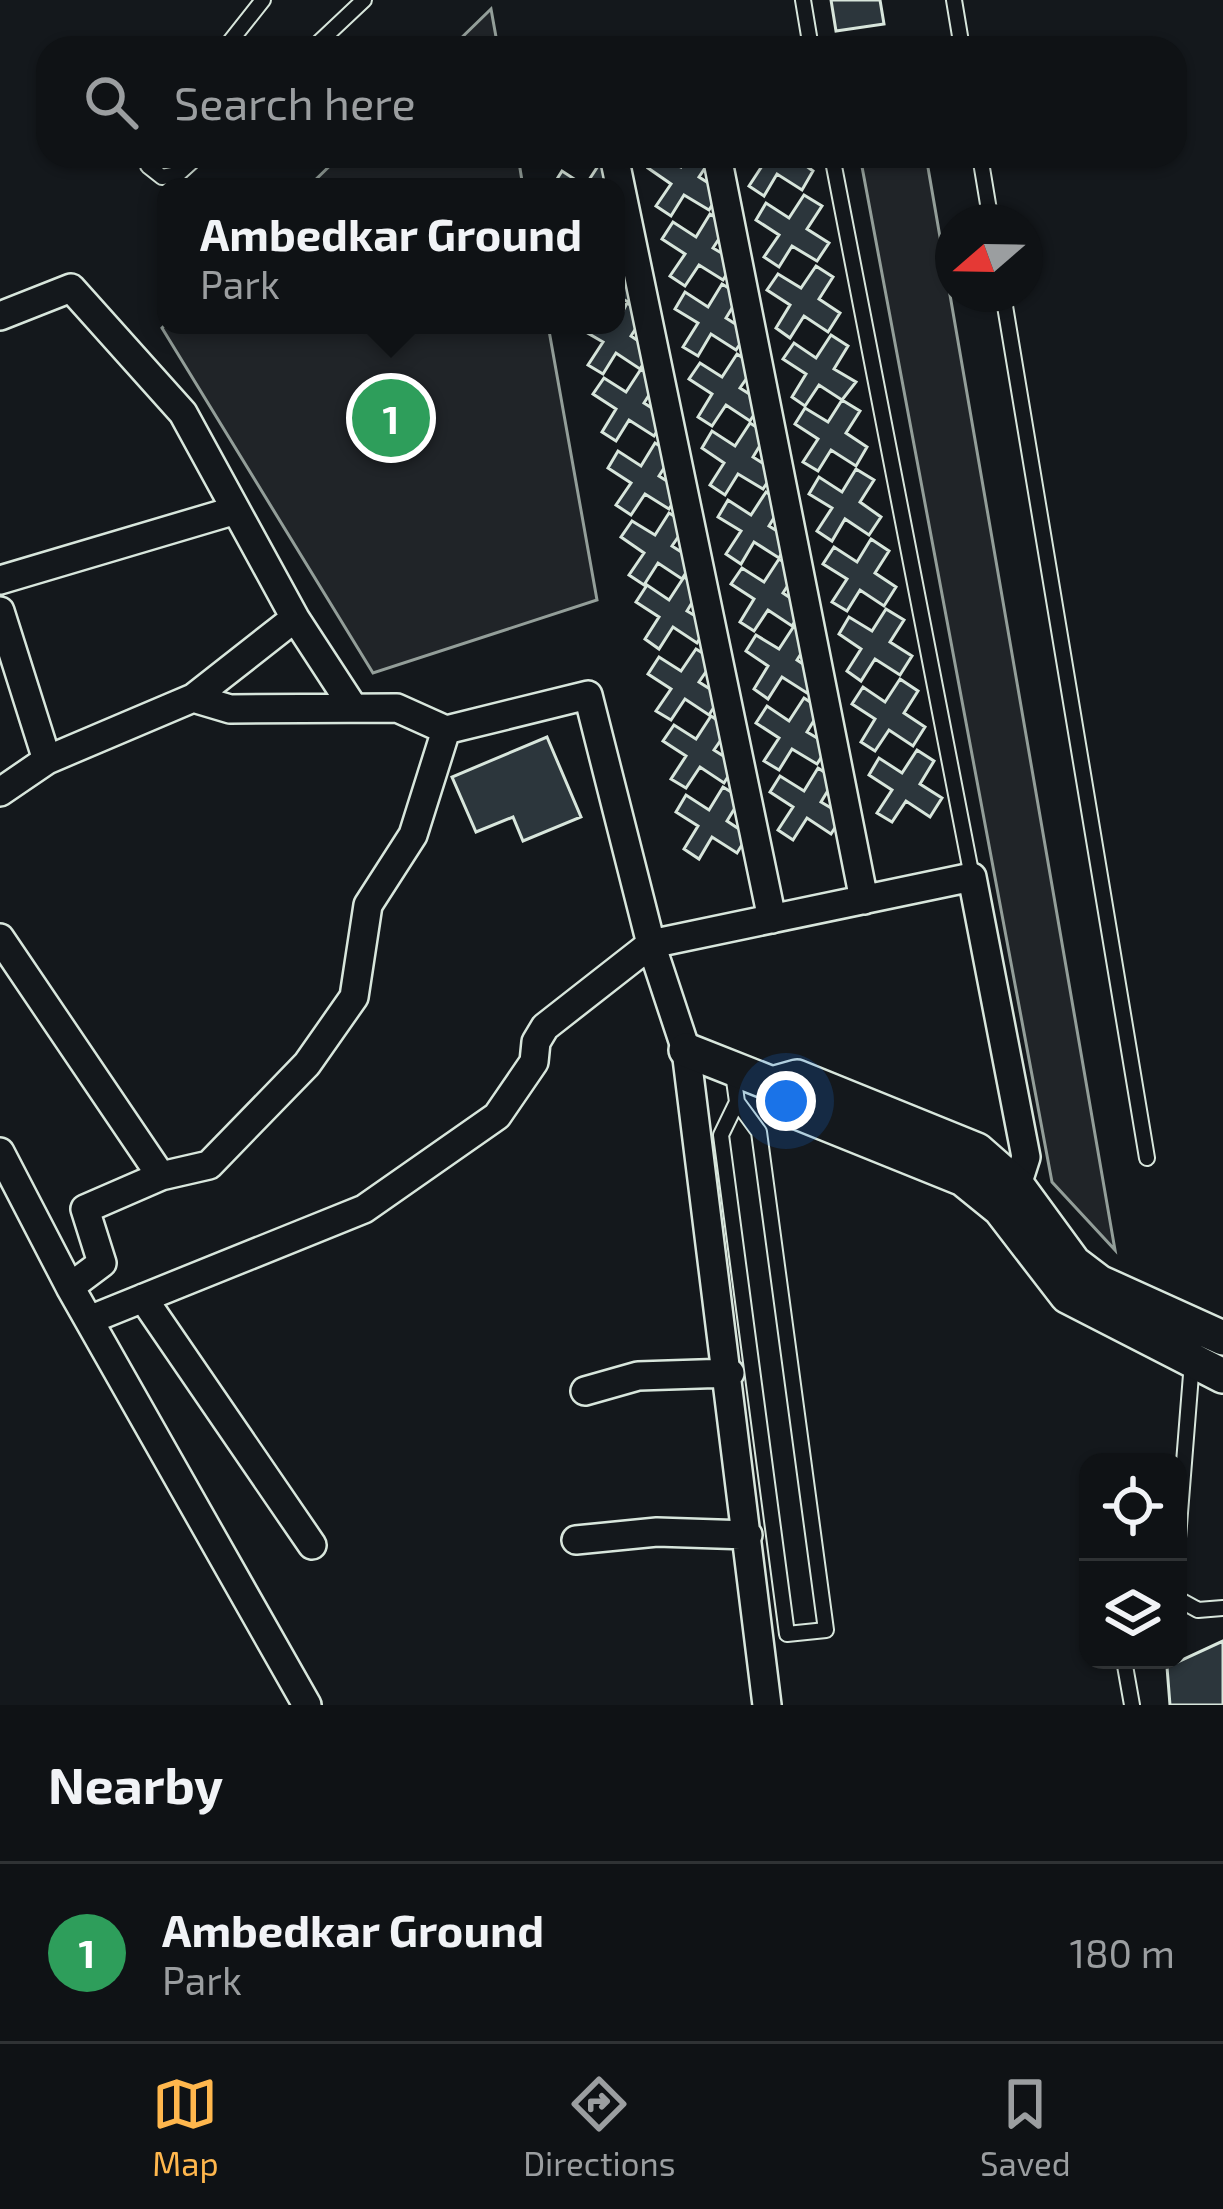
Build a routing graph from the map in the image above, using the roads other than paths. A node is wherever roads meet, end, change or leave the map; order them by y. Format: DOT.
graph roads {
  1 [pos="262,0"];
  2 [pos="364,0"];
  3 [pos="802,0"];
  4 [pos="954,0"];
  5 [pos="234,36"];
  6 [pos="326,36"];
  7 [pos="809,36"];
  8 [pos="960,36"];
  9 [pos="152,168"];
  10 [pos="182,168"];
  11 [pos="719,168"];
  12 [pos="834,168"];
  13 [pos="982,168"];
  14 [pos="988,204"];
  15 [pos="625,209"];
  16 [pos="1006,312"];
  17 [pos="0,316"];
  18 [pos="236,510"];
  19 [pos="0,580"];
  20 [pos="0,611"];
  21 [pos="295,618"];
  22 [pos="193,698"];
  23 [pos="352,707"];
  24 [pos="446,730"];
  25 [pos="47,760"];
  26 [pos="0,792"];
  27 [pos="972,877"];
  28 [pos="863,899"];
  29 [pos="772,919"];
  30 [pos="0,938"];
  31 [pos="651,944"];
  32 [pos="686,1050"];
  33 [pos="732,1068"];
  34 [pos="737,1102"];
  35 [pos="0,1152"];
  36 [pos="1148,1158"];
  37 [pos="161,1176"];
  38 [pos="1008,1197"];
  39 [pos="70,1287"];
  40 [pos="143,1298"];
  41 [pos="88,1320"];
  42 [pos="1223,1338"];
  43 [pos="1208,1368"];
  44 [pos="730,1372"];
  45 [pos="585,1391"];
  46 [pos="1187,1487"];
  47 [pos="748,1534"];
  48 [pos="576,1540"];
  49 [pos="313,1545"];
  50 [pos="1187,1604"];
  51 [pos="1223,1608"];
  52 [pos="1126,1669"];
  53 [pos="307,1705"];
  54 [pos="767,1705"];
  55 [pos="1132,1705"];
  1 -- 5 [label="lane"];
  2 -- 6 [label="lane"];
  3 -- 7 [label="lane"];
  4 -- 8 [label="lane"];
  9 -- 10 [label="lane"];
  11 -- 28 [label="street"];
  12 -- 27 [label="lane"];
  13 -- 14 [label="lane"];
  15 -- 29 [label="street"];
  16 -- 36 [label="lane"];
  17 -- 18 [label="street"];
  18 -- 19 [label="street"];
  18 -- 21 [label="street"];
  20 -- 25 [label="street"];
  21 -- 22 [label="street"];
  21 -- 23 [label="street"];
  22 -- 23 [label="street"];
  22 -- 25 [label="street"];
  23 -- 24 [label="street"];
  24 -- 31 [label="street"];
  24 -- 37 [label="street"];
  25 -- 26 [label="street"];
  27 -- 28 [label="street"];
  27 -- 38 [label="street"];
  28 -- 29 [label="street"];
  29 -- 31 [label="street"];
  30 -- 37 [label="street"];
  31 -- 32 [label="street"];
  31 -- 40 [label="street"];
  32 -- 33 [label="street"];
  32 -- 44 [label="street"];
  33 -- 34 [label="lane"];
  33 -- 38 [label="street"];
  34 -- 34 [label="lane"];
  35 -- 39 [label="street"];
  37 -- 39 [label="street"];
  38 -- 42 [label="street"];
  38 -- 43 [label="street"];
  39 -- 41 [label="street"];
  40 -- 41 [label="street"];
  40 -- 49 [label="street"];
  41 -- 53 [label="street"];
  43 -- 46 [label="lane"];
  44 -- 45 [label="street"];
  44 -- 47 [label="street"];
  47 -- 48 [label="street"];
  47 -- 54 [label="street"];
  50 -- 51 [label="lane"];
  52 -- 55 [label="lane"];
}
